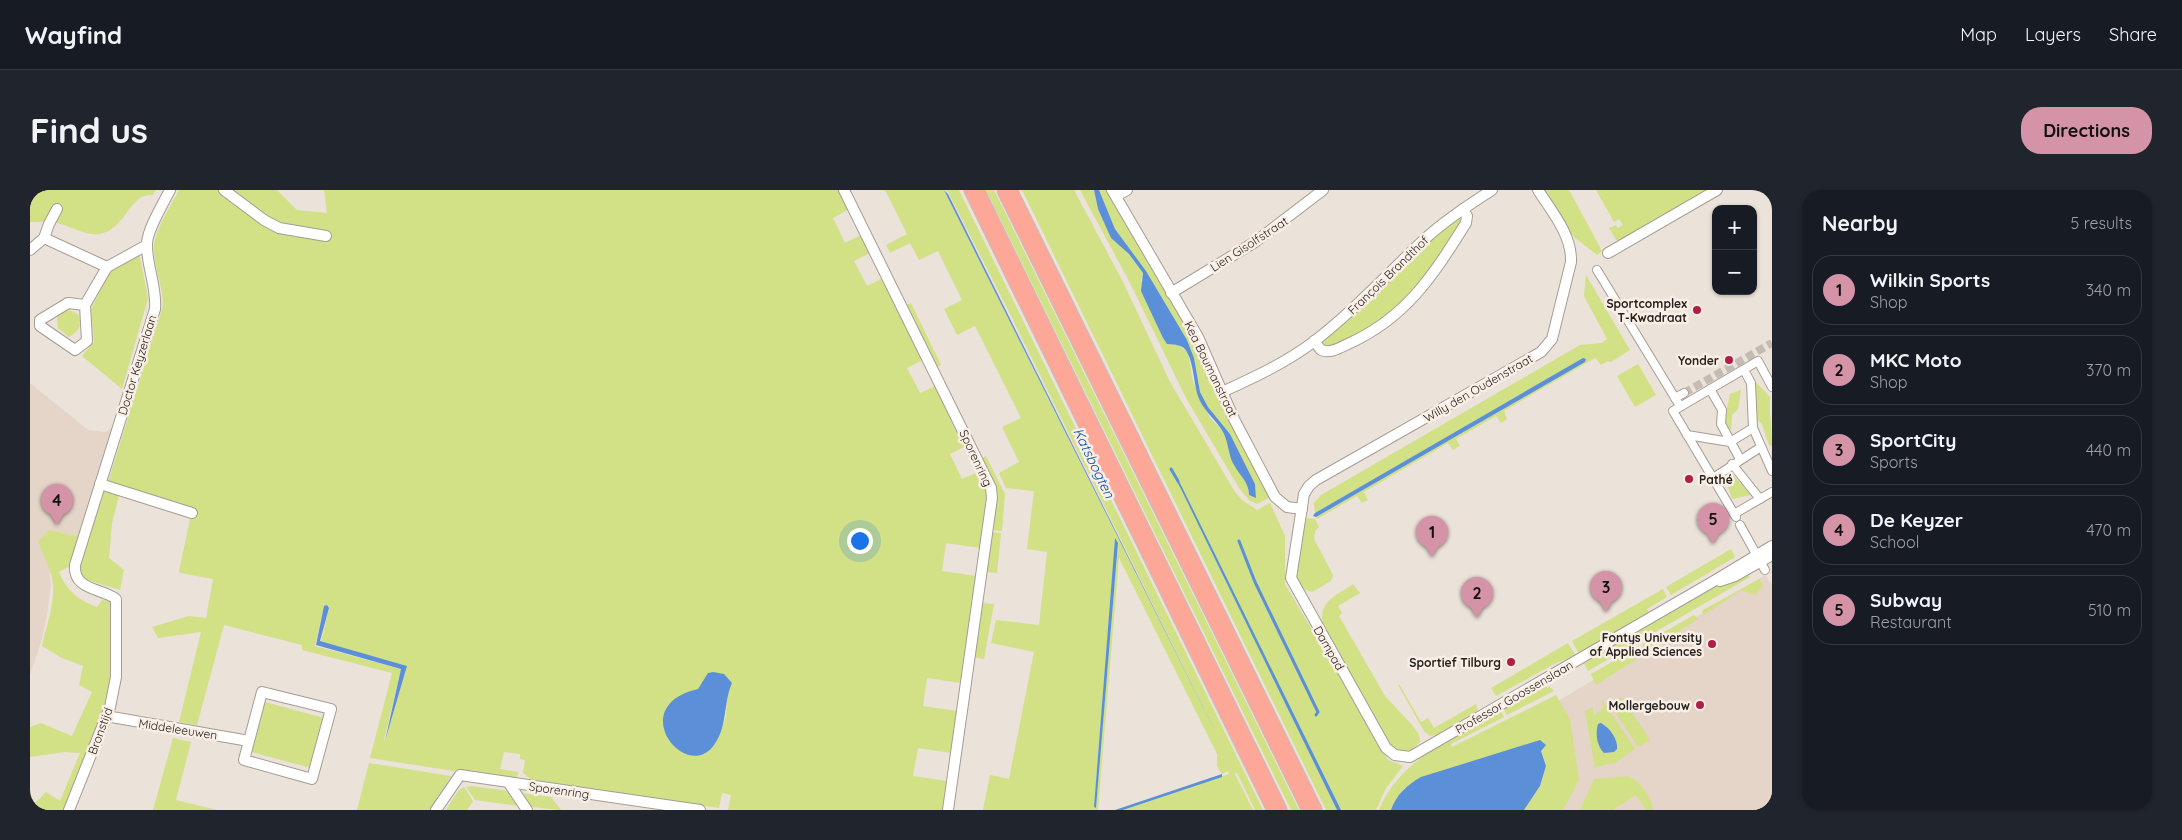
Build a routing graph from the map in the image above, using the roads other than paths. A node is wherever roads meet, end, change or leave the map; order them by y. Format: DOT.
graph roads {
  1 [pos="170,190"];
  2 [pos="224,190"];
  3 [pos="844,190"];
  4 [pos="974,190"];
  5 [pos="1007,190"];
  6 [pos="1127,190"];
  7 [pos="1323,190"];
  8 [pos="1492,190"];
  9 [pos="1538,190"];
  10 [pos="1716,190"];
  11 [pos="1114,193"];
  12 [pos="57,209"];
  13 [pos="1463,209"];
  14 [pos="326,236"];
  15 [pos="44,238"];
  16 [pos="147,245"];
  17 [pos="30,250"];
  18 [pos="1608,254"];
  19 [pos="107,267"];
  20 [pos="1597,270"];
  21 [pos="1171,293"];
  22 [pos="85,305"];
  23 [pos="1314,341"];
  24 [pos="1744,370"];
  25 [pos="1772,387"];
  26 [pos="1710,389"];
  27 [pos="1222,392"];
  28 [pos="1684,393"];
  29 [pos="1675,398"];
  30 [pos="1680,406"];
  31 [pos="1753,428"];
  32 [pos="1687,435"];
  33 [pos="1730,442"];
  34 [pos="1761,447"];
  35 [pos="1740,459"];
  36 [pos="1732,464"];
  37 [pos="1772,471"];
  38 [pos="1713,478"];
  39 [pos="100,484"];
  40 [pos="1772,492"];
  41 [pos="1760,499"];
  42 [pos="1302,509"];
  43 [pos="192,513"];
  44 [pos="1740,525"];
  45 [pos="1772,546"];
  46 [pos="1772,555"];
  47 [pos="1761,562"];
  48 [pos="115,649"];
  49 [pos="106,716"];
  50 [pos="250,741"];
  51 [pos="1417,753"];
  52 [pos="508,782"];
  53 [pos="69,810"];
  54 [pos="436,810"];
  55 [pos="527,810"];
  56 [pos="700,810"];
  57 [pos="948,810"];
  58 [pos="1277,810"];
  59 [pos="1312,810"];
  1 -- 16 [label="street, Doctor Keyzerlaan"];
  2 -- 14 [label="street"];
  3 -- 57 [label="street, Sporenring"];
  4 -- 58 [label="highway"];
  5 -- 59 [label="highway"];
  6 -- 11 [label="street"];
  7 -- 21 [label="street, Lien Gisolfstraat"];
  8 -- 13 [label="street, François Brandthof"];
  9 -- 42 [label="street, Willy den Oudenstraat"];
  10 -- 18 [label="street"];
  11 -- 21 [label="street, Kea Boumanstraat"];
  12 -- 15 [label="street"];
  13 -- 23 [label="street, François Brandthof"];
  13 -- 23 [label="street"];
  15 -- 17 [label="street"];
  15 -- 19 [label="street"];
  16 -- 19 [label="street"];
  16 -- 39 [label="street, Doctor Keyzerlaan"];
  19 -- 22 [label="street"];
  20 -- 29 [label="street"];
  21 -- 27 [label="street, Kea Boumanstraat"];
  22 -- 22 [label="street"];
  23 -- 27 [label="street, François Brandthof"];
  24 -- 25 [label="street"];
  24 -- 26 [label="street"];
  24 -- 31 [label="street"];
  26 -- 30 [label="street"];
  26 -- 33 [label="street"];
  27 -- 42 [label="street, Kea Boumanstraat"];
  28 -- 29 [label="street"];
  29 -- 30 [label="street"];
  30 -- 32 [label="street"];
  31 -- 33 [label="street"];
  31 -- 34 [label="street"];
  32 -- 33 [label="street"];
  32 -- 38 [label="street"];
  33 -- 35 [label="street"];
  34 -- 35 [label="street"];
  34 -- 37 [label="street"];
  35 -- 36 [label="street"];
  36 -- 38 [label="street"];
  36 -- 41 [label="street"];
  38 -- 41 [label="street"];
  39 -- 43 [label="street"];
  39 -- 48 [label="street, Doctor Keyzerlaan"];
  40 -- 41 [label="street"];
  42 -- 51 [label="street, Dampad"];
  44 -- 47 [label="street"];
  45 -- 47 [label="street, Professor Goossenslaan"];
  46 -- 47 [label="street, Professor Goossenslaan"];
  47 -- 51 [label="street, Professor Goossenslaan"];
  48 -- 49 [label="street, Bronstijd"];
  49 -- 50 [label="street, Middeleeuwen"];
  49 -- 53 [label="street, Bronstijd"];
  50 -- 50 [label="street"];
  52 -- 54 [label="street, Sporenring"];
  52 -- 55 [label="street"];
  52 -- 56 [label="street, Sporenring"];
}
